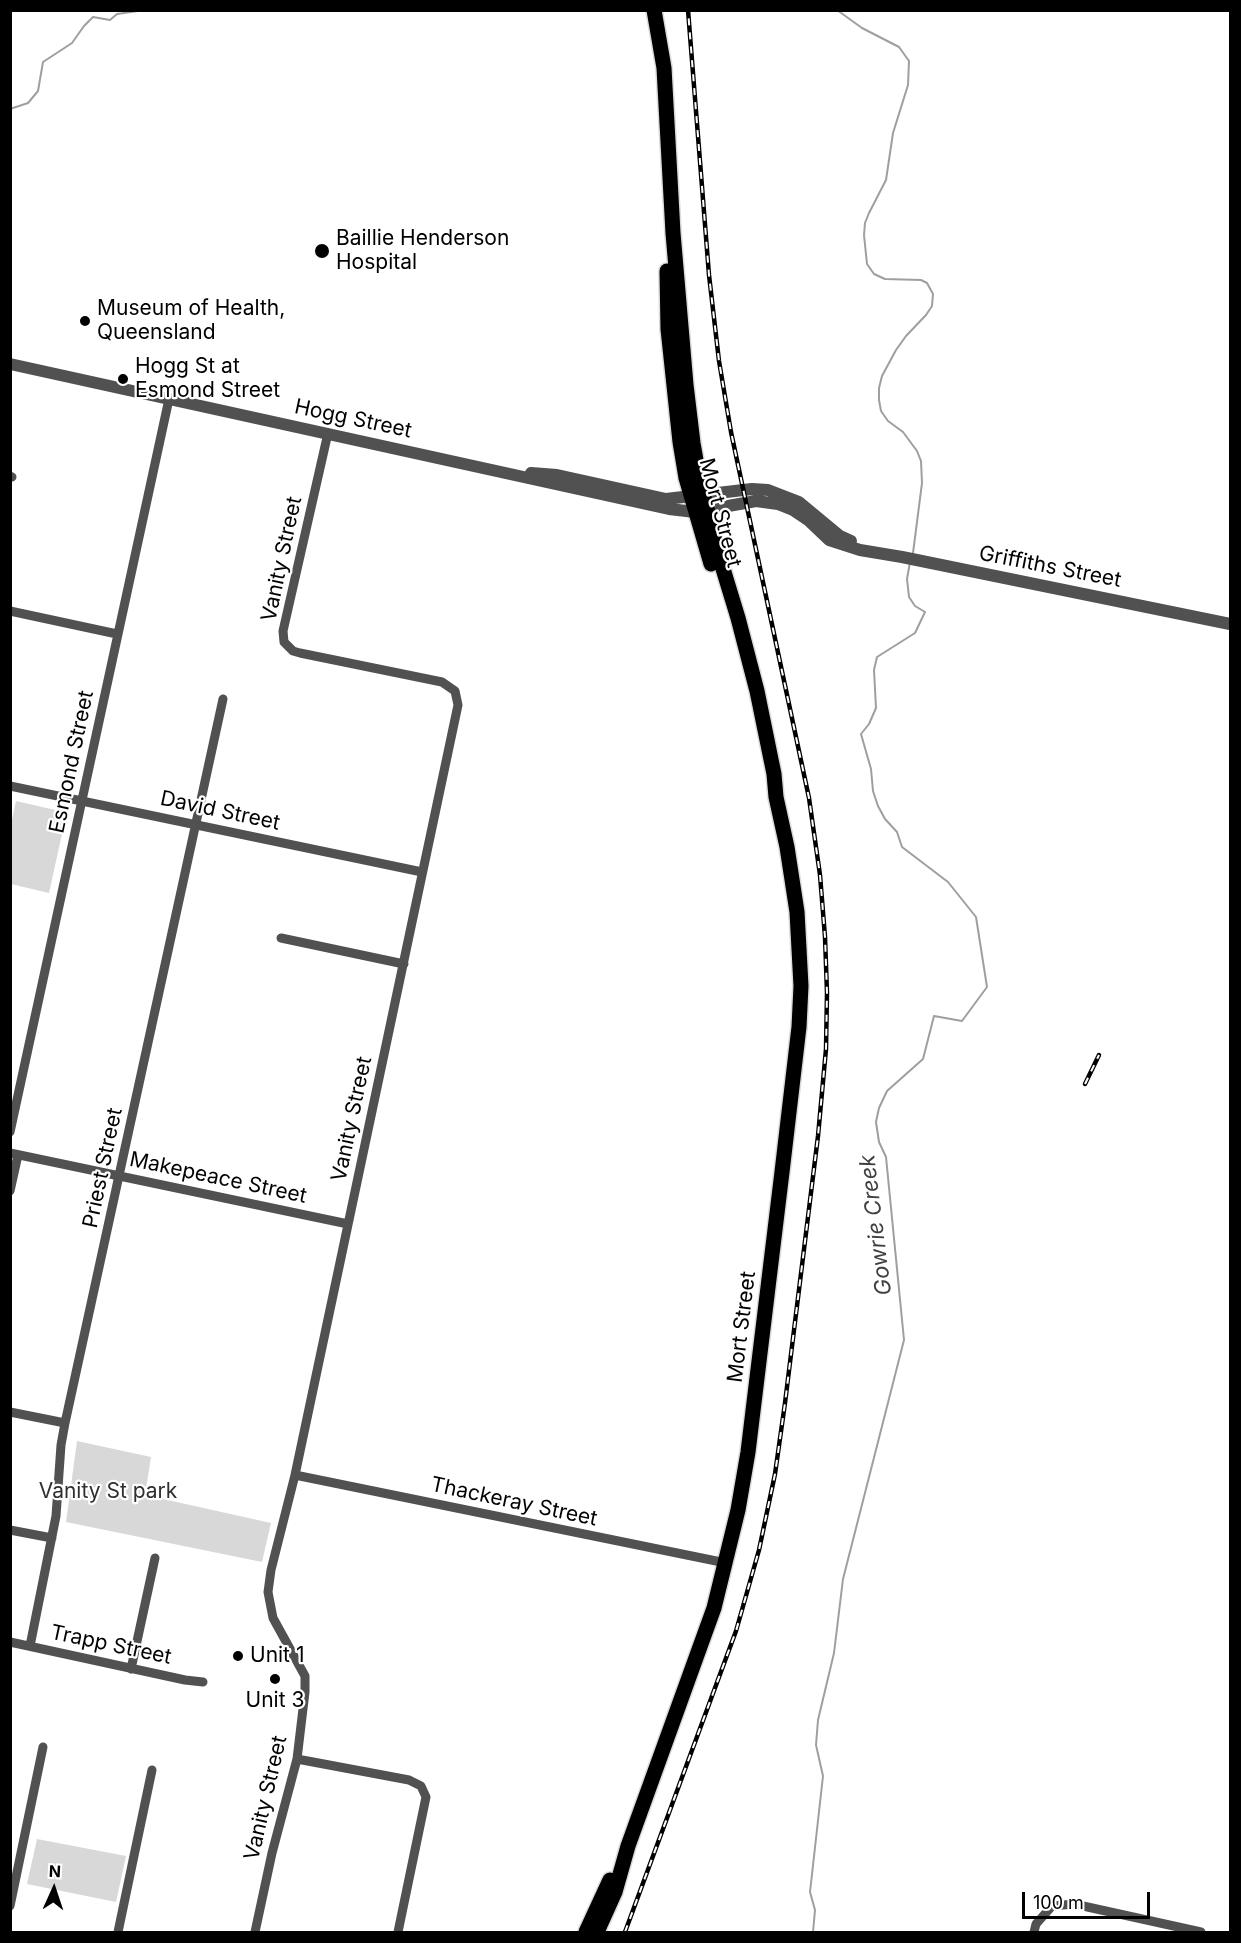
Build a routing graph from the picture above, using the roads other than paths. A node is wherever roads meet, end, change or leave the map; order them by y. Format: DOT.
graph roads {
  1 [pos="654,10"];
  2 [pos="10,364"];
  3 [pos="169,399"];
  4 [pos="327,433"];
  5 [pos="700,503"];
  6 [pos="10,611"];
  7 [pos="1228,623"];
  8 [pos="117,634"];
  9 [pos="223,699"];
  10 [pos="10,786"];
  11 [pos="82,801"];
  12 [pos="195,824"];
  13 [pos="422,872"];
  14 [pos="281,938"];
  15 [pos="404,964"];
  16 [pos="10,1132"];
  17 [pos="14,1154"];
  18 [pos="120,1176"];
  19 [pos="10,1191"];
  20 [pos="348,1224"];
  21 [pos="10,1412"];
  22 [pos="65,1423"];
  23 [pos="295,1475"];
  24 [pos="10,1530"];
  25 [pos="52,1538"];
  26 [pos="155,1558"];
  27 [pos="726,1563"];
  28 [pos="10,1642"];
  29 [pos="30,1646"];
  30 [pos="131,1669"];
  31 [pos="203,1682"];
  32 [pos="43,1747"];
  33 [pos="297,1759"];
  34 [pos="152,1770"];
  35 [pos="628,1846"];
  36 [pos="10,1906"];
  37 [pos="118,1932"];
  38 [pos="255,1932"];
  39 [pos="398,1932"];
  40 [pos="586,1932"];
  41 [pos="597,1932"];
  42 [pos="1034,1932"];
  43 [pos="1201,1932"];
  1 -- 5 [label="main road, Mort Street"];
  2 -- 3 [label="street, Hogg Street"];
  3 -- 4 [label="street, Hogg Street"];
  3 -- 8 [label="street, Esmond Street"];
  4 -- 5 [label="street, Hogg Street"];
  4 -- 13 [label="street, Vanity Street"];
  5 -- 7 [label="street, Griffiths Street"];
  5 -- 27 [label="main road, Mort Street"];
  6 -- 8 [label="street"];
  8 -- 11 [label="street, Esmond Street"];
  9 -- 12 [label="street, Priest Street"];
  10 -- 11 [label="street, David Street"];
  11 -- 12 [label="street, David Street"];
  11 -- 16 [label="street, Esmond Street"];
  12 -- 13 [label="street, David Street"];
  12 -- 18 [label="street, Priest Street"];
  13 -- 15 [label="street, Vanity Street"];
  14 -- 15 [label="street"];
  15 -- 20 [label="street, Vanity Street"];
  17 -- 18 [label="street, Makepeace Street"];
  17 -- 19 [label="street"];
  18 -- 20 [label="street, Makepeace Street"];
  18 -- 22 [label="street, Priest Street"];
  20 -- 23 [label="street, Vanity Street"];
  21 -- 22 [label="street"];
  22 -- 25 [label="street, Priest Street"];
  23 -- 27 [label="street, Thackeray Street"];
  23 -- 33 [label="street, Vanity Street"];
  24 -- 25 [label="street"];
  25 -- 29 [label="street, Priest Street"];
  26 -- 30 [label="street"];
  27 -- 35 [label="main road, Mort Street"];
  28 -- 29 [label="street, Trapp Street"];
  29 -- 30 [label="street, Trapp Street"];
  30 -- 31 [label="street, Trapp Street"];
  32 -- 36 [label="street"];
  33 -- 38 [label="street, Vanity Street"];
  33 -- 39 [label="street"];
  34 -- 37 [label="street"];
  35 -- 40 [label="main road, Mort Street"];
  35 -- 41 [label="main road, Mort Street"];
  42 -- 43 [label="street"];
}
